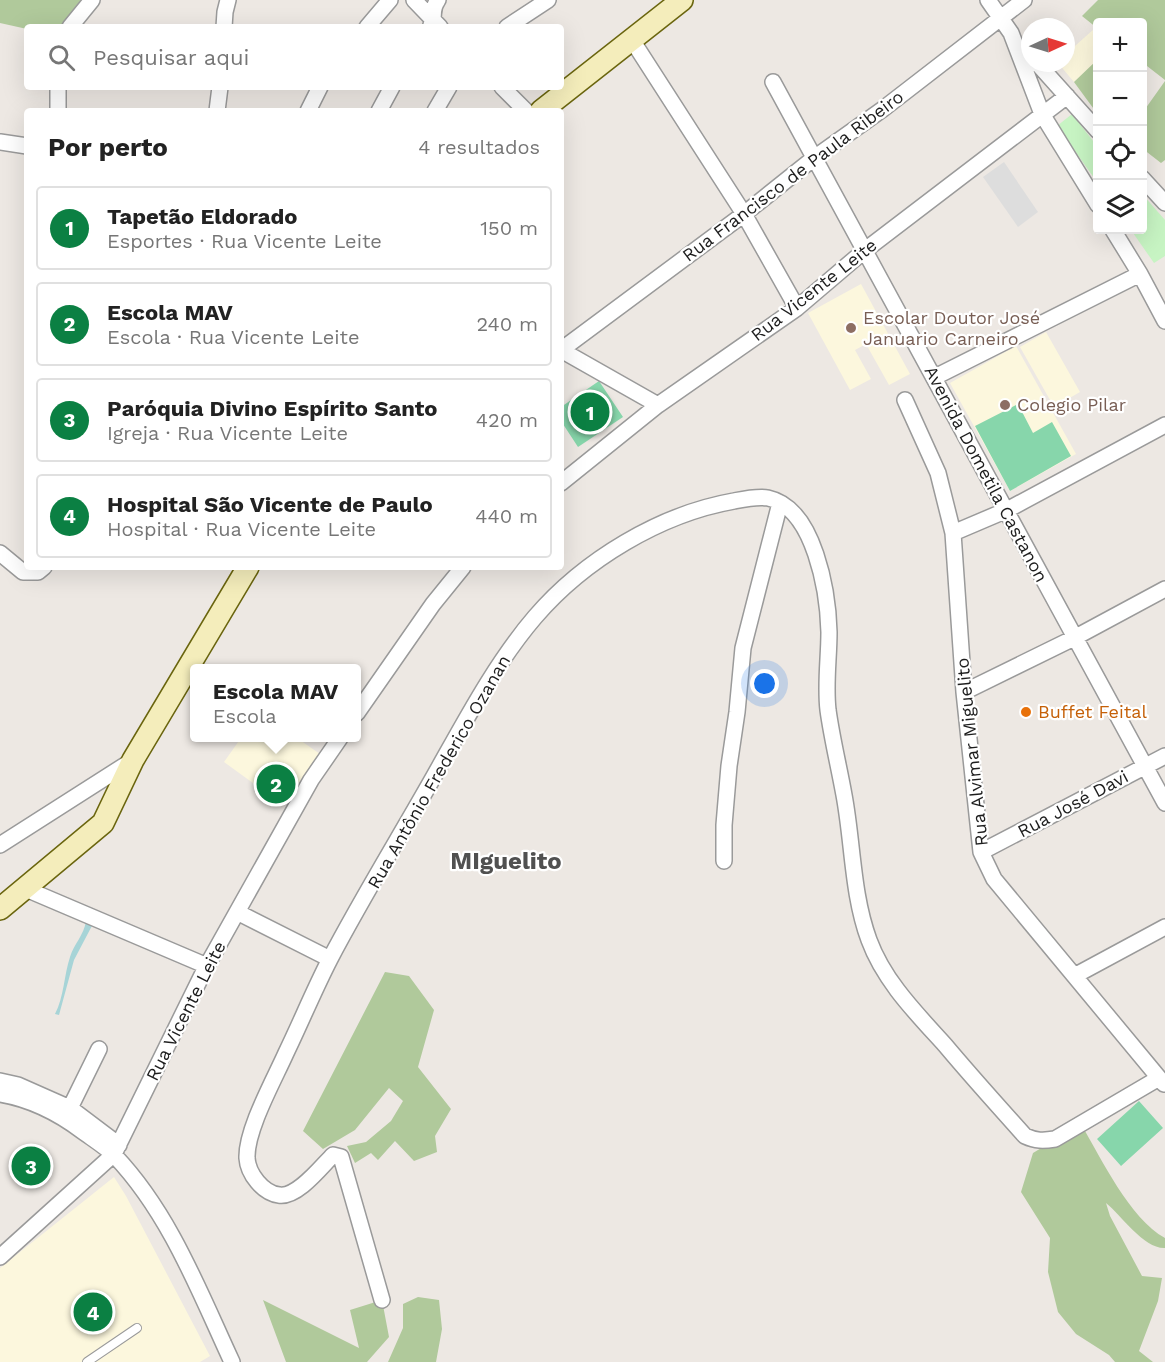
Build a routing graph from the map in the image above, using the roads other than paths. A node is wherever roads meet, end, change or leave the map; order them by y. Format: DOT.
graph roads {
  1 [pos="92,0"];
  2 [pos="228,0"];
  3 [pos="390,0"];
  4 [pos="414,0"];
  5 [pos="438,0"];
  6 [pos="548,0"];
  7 [pos="682,0"];
  8 [pos="988,0"];
  9 [pos="1024,0"];
  10 [pos="1001,18"];
  11 [pos="72,24"];
  12 [pos="224,24"];
  13 [pos="370,24"];
  14 [pos="434,24"];
  15 [pos="435,24"];
  16 [pos="512,24"];
  17 [pos="1011,33"];
  18 [pos="632,40"];
  19 [pos="1021,45"];
  20 [pos="1045,72"];
  21 [pos="773,82"];
  22 [pos="58,90"];
  23 [pos="220,90"];
  24 [pos="318,90"];
  25 [pos="390,90"];
  26 [pos="447,90"];
  27 [pos="505,90"];
  28 [pos="1067,96"];
  29 [pos="58,108"];
  30 [pos="217,108"];
  31 [pos="310,108"];
  32 [pos="381,108"];
  33 [pos="437,108"];
  34 [pos="523,108"];
  35 [pos="545,108"];
  36 [pos="1042,114"];
  37 [pos="1094,126"];
  38 [pos="0,142"];
  39 [pos="24,146"];
  40 [pos="814,158"];
  41 [pos="1145,180"];
  42 [pos="1093,197"];
  43 [pos="1165,203"];
  44 [pos="744,214"];
  45 [pos="1115,234"];
  46 [pos="864,251"];
  47 [pos="1140,274"];
  48 [pos="797,308"];
  49 [pos="1165,321"];
  50 [pos="564,348"];
  51 [pos="564,352"];
  52 [pos="935,377"];
  53 [pos="905,399"];
  54 [pos="658,405"];
  55 [pos="1165,425"];
  56 [pos="564,481"];
  57 [pos="780,503"];
  58 [pos="1007,510"];
  59 [pos="953,532"];
  60 [pos="0,553"];
  61 [pos="40,570"];
  62 [pos="246,570"];
  63 [pos="460,570"];
  64 [pos="1165,589"];
  65 [pos="1074,638"];
  66 [pos="190,664"];
  67 [pos="190,664"];
  68 [pos="964,692"];
  69 [pos="361,707"];
  70 [pos="337,742"];
  71 [pos="1165,756"];
  72 [pos="133,760"];
  73 [pos="1145,767"];
  74 [pos="1165,803"];
  75 [pos="0,845"];
  76 [pos="981,852"];
  77 [pos="724,861"];
  78 [pos="26,889"];
  79 [pos="0,909"];
  80 [pos="237,912"];
  81 [pos="1165,927"];
  82 [pos="330,959"];
  83 [pos="207,966"];
  84 [pos="1076,975"];
  85 [pos="99,1049"];
  86 [pos="0,1081"];
  87 [pos="1162,1082"];
  88 [pos="0,1094"];
  89 [pos="70,1108"];
  90 [pos="116,1150"];
  91 [pos="0,1257"];
  92 [pos="382,1300"];
  93 [pos="137,1328"];
  94 [pos="87,1362"];
  95 [pos="232,1362"];
  1 -- 11 [label="street"];
  2 -- 12 [label="street"];
  3 -- 13 [label="street"];
  4 -- 14 [label="street"];
  5 -- 15 [label="street"];
  6 -- 16 [label="street"];
  7 -- 18 [label="street"];
  8 -- 10 [label="street"];
  9 -- 10 [label="street, Rua Francisco de Paula Ribeiro"];
  10 -- 17 [label="street"];
  10 -- 40 [label="street, Rua Francisco de Paula Ribeiro"];
  17 -- 19 [label="street"];
  17 -- 36 [label="street"];
  18 -- 35 [label="street"];
  18 -- 44 [label="street"];
  20 -- 28 [label="street"];
  21 -- 40 [label="street, Avenida Dometila Castanon"];
  22 -- 29 [label="street"];
  23 -- 30 [label="street"];
  24 -- 31 [label="street"];
  25 -- 32 [label="street"];
  26 -- 33 [label="street"];
  27 -- 34 [label="street"];
  28 -- 36 [label="street, Rua Vicente Leite"];
  28 -- 37 [label="street"];
  36 -- 42 [label="street"];
  36 -- 46 [label="street, Rua Vicente Leite"];
  38 -- 39 [label="street"];
  40 -- 44 [label="street, Rua Francisco de Paula Ribeiro"];
  40 -- 46 [label="street, Avenida Dometila Castanon"];
  41 -- 43 [label="street"];
  44 -- 48 [label="street"];
  44 -- 50 [label="street, Rua Francisco de Paula Ribeiro"];
  45 -- 47 [label="street"];
  46 -- 48 [label="street, Rua Vicente Leite"];
  46 -- 52 [label="street, Avenida Dometila Castanon"];
  47 -- 49 [label="street"];
  47 -- 52 [label="street"];
  48 -- 54 [label="street, Rua Vicente Leite"];
  51 -- 54 [label="street"];
  52 -- 58 [label="street, Avenida Dometila Castanon"];
  53 -- 59 [label="street, Rua Alvimar Miguelito"];
  54 -- 56 [label="street, Rua Vicente Leite"];
  55 -- 58 [label="street"];
  57 -- 77 [label="street"];
  57 -- 82 [label="street, Rua Antônio Frederico Ozanan"];
  57 -- 87 [label="street"];
  58 -- 59 [label="street"];
  58 -- 65 [label="street, Avenida Dometila Castanon"];
  59 -- 68 [label="street, Rua Alvimar Miguelito"];
  60 -- 61 [label="street"];
  62 -- 66 [label="street"];
  63 -- 69 [label="street"];
  64 -- 65 [label="street"];
  65 -- 68 [label="street"];
  65 -- 73 [label="street, Avenida Dometila Castanon"];
  67 -- 72 [label="street"];
  68 -- 76 [label="street, Rua Alvimar Miguelito"];
  70 -- 80 [label="street, Rua Vicente Leite"];
  71 -- 73 [label="street, Rua José Davi"];
  72 -- 75 [label="street"];
  72 -- 78 [label="street"];
  73 -- 74 [label="street, Avenida Dometila Castanon"];
  73 -- 76 [label="street, Rua José Davi"];
  76 -- 84 [label="street, Rua Alvimar Miguelito"];
  78 -- 79 [label="street"];
  78 -- 83 [label="street"];
  80 -- 82 [label="street"];
  80 -- 83 [label="street, Rua Vicente Leite"];
  81 -- 84 [label="street"];
  82 -- 92 [label="street, Rua Antônio Frederico Ozanan"];
  83 -- 90 [label="street, Rua Vicente Leite"];
  84 -- 87 [label="street, Rua Alvimar Miguelito"];
  85 -- 89 [label="street"];
  86 -- 89 [label="street"];
  88 -- 90 [label="street"];
  89 -- 90 [label="street"];
  90 -- 91 [label="street, Rua Vicente Leite"];
  90 -- 95 [label="street"];
  93 -- 94 [label="lane"];
}
